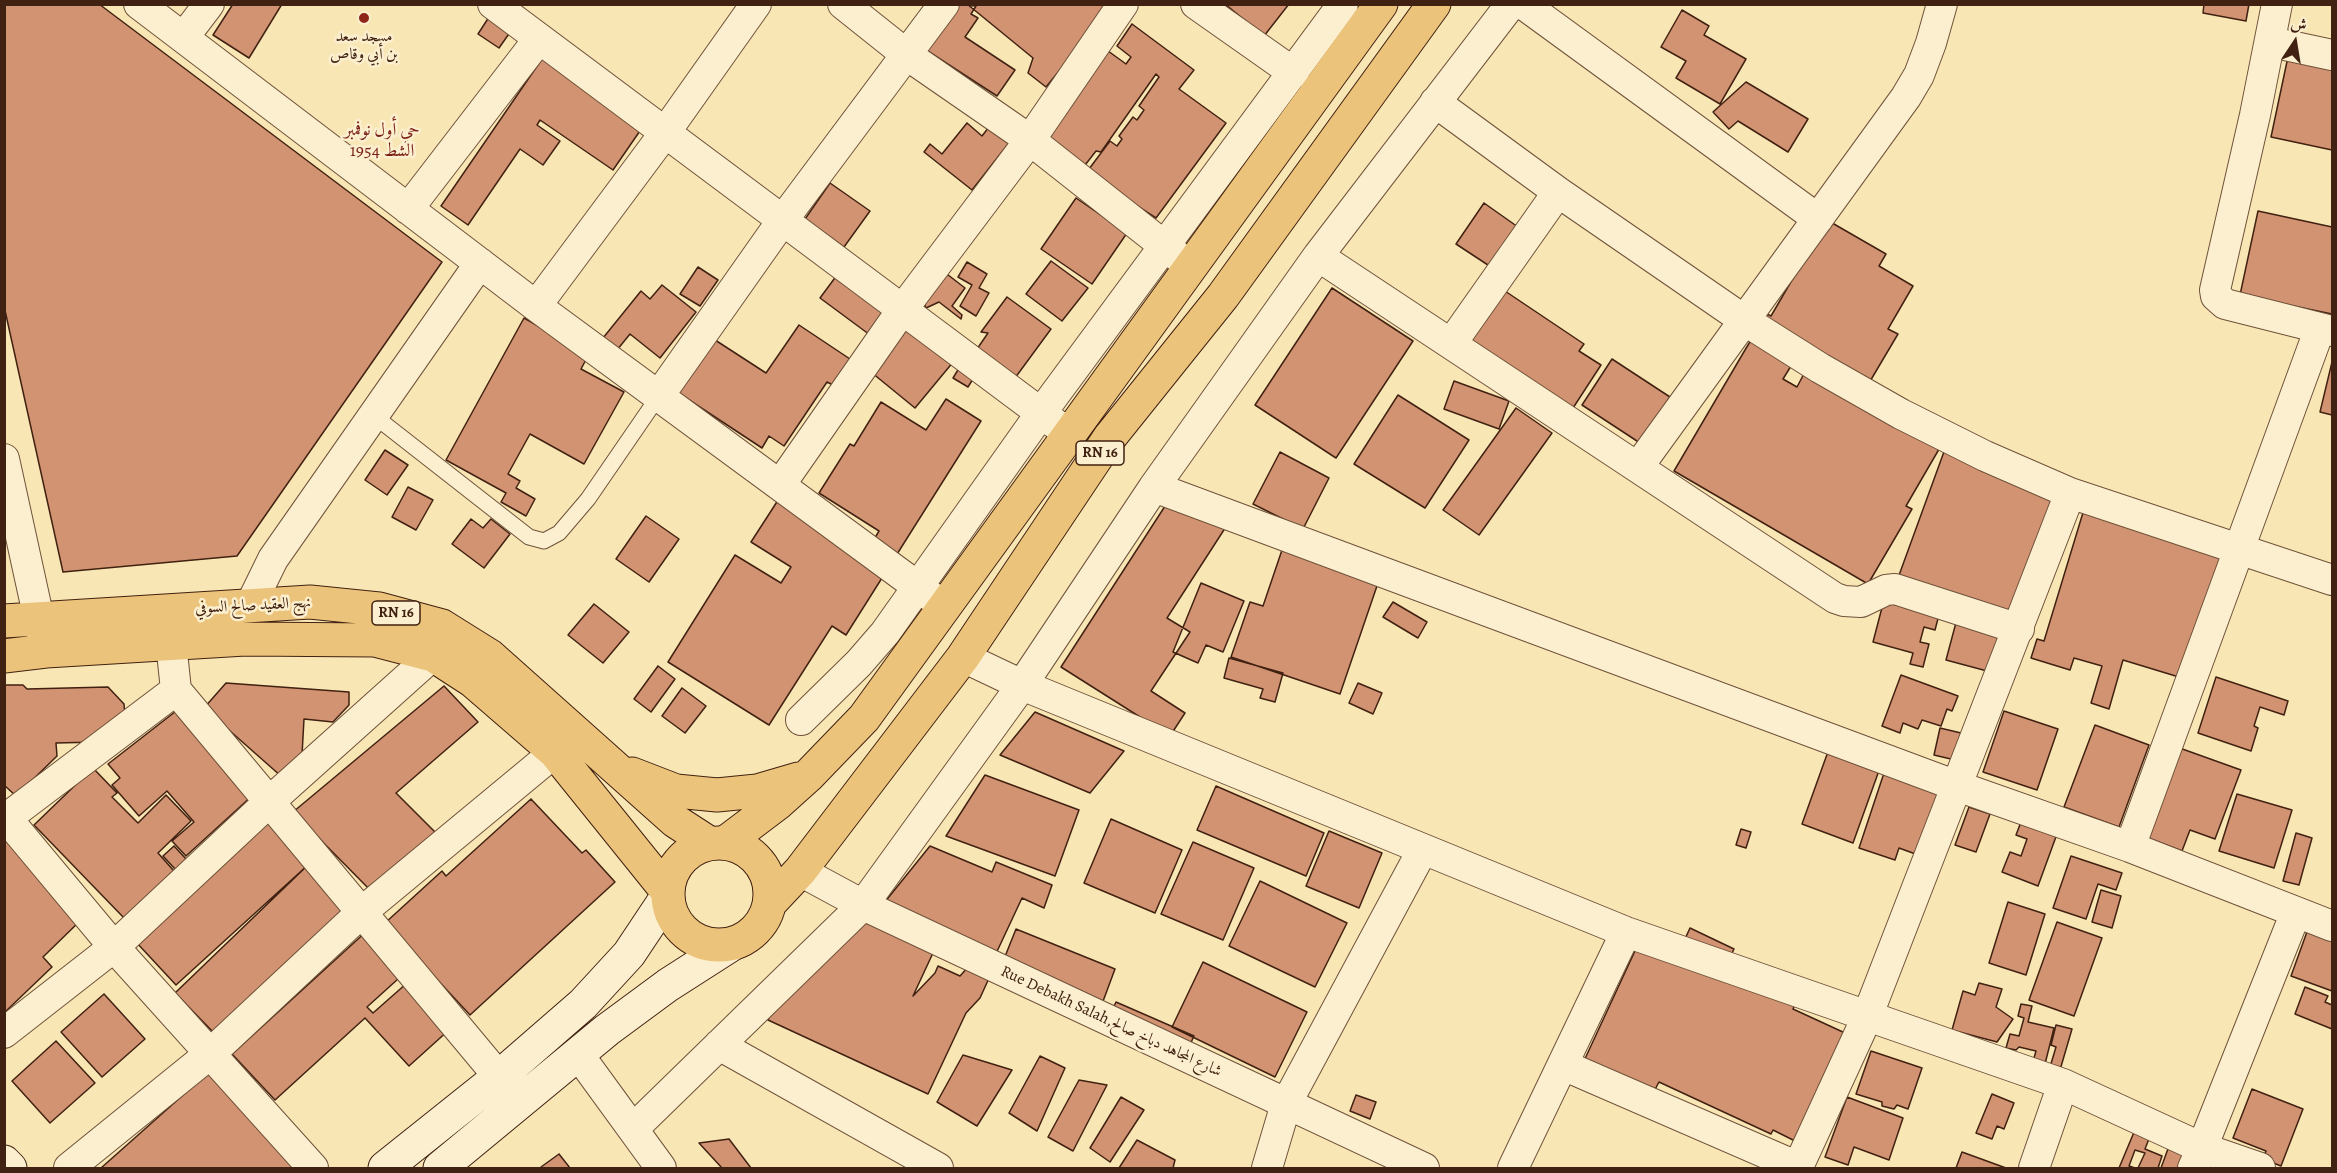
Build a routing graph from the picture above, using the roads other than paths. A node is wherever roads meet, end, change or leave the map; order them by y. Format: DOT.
graph roads {
  1 [pos="139,4"];
  2 [pos="208,4"];
  3 [pos="493,4"];
  4 [pos="756,4"];
  5 [pos="843,4"];
  6 [pos="944,4"];
  7 [pos="1123,4"];
  8 [pos="1196,4"];
  9 [pos="1343,4"];
  10 [pos="1381,4"];
  11 [pos="1434,4"];
  12 [pos="1511,4"];
  13 [pos="1523,4"];
  14 [pos="1942,4"];
  15 [pos="2277,4"];
  16 [pos="183,37"];
  17 [pos="538,40"];
  18 [pos="2271,42"];
  19 [pos="907,55"];
  20 [pos="2332,55"];
  21 [pos="1294,73"];
  22 [pos="1435,102"];
  23 [pos="664,134"];
  24 [pos="1030,140"];
  25 [pos="1558,192"];
  26 [pos="408,209"];
  27 [pos="1818,219"];
  28 [pos="782,221"];
  29 [pos="1178,256"];
  30 [pos="1318,256"];
  31 [pos="480,263"];
  32 [pos="536,306"];
  33 [pos="902,310"];
  34 [pos="1744,320"];
  35 [pos="2326,330"];
  36 [pos="1451,344"];
  37 [pos="658,397"];
  38 [pos="1041,413"];
  39 [pos="373,415"];
  40 [pos="1069,434"];
  41 [pos="4,459"];
  42 [pos="1638,467"];
  43 [pos="780,485"];
  44 [pos="1154,487"];
  45 [pos="2070,493"];
  46 [pos="2240,549"];
  47 [pos="2332,580"];
  48 [pos="918,586"];
  49 [pos="250,606"];
  50 [pos="944,606"];
  51 [pos="39,618"];
  52 [pos="4,621"];
  53 [pos="2019,629"];
  54 [pos="171,643"];
  55 [pos="46,651"];
  56 [pos="433,655"];
  57 [pos="4,656"];
  58 [pos="963,657"];
  59 [pos="1022,685"];
  60 [pos="176,690"];
  61 [pos="801,720"];
  62 [pos="555,752"];
  63 [pos="604,756"];
  64 [pos="808,776"];
  65 [pos="1957,786"];
  66 [pos="269,802"];
  67 [pos="5,818"];
  68 [pos="717,843"];
  69 [pos="2130,847"];
  70 [pos="1423,849"];
  71 [pos="800,871"];
  72 [pos="667,894"];
  73 [pos="769,904"];
  74 [pos="863,905"];
  75 [pos="363,911"];
  76 [pos="2296,912"];
  77 [pos="2332,926"];
  78 [pos="1626,932"];
  79 [pos="732,944"];
  80 [pos="114,947"];
  81 [pos="1867,1017"];
  82 [pos="4,1033"];
  83 [pos="719,1045"];
  84 [pos="211,1053"];
  85 [pos="578,1054"];
  86 [pos="1563,1065"];
  87 [pos="499,1077"];
  88 [pos="2063,1084"];
  89 [pos="1286,1104"];
  90 [pos="633,1129"];
  91 [pos="2197,1158"];
  92 [pos="4,1162"];
  93 [pos="10,1168"];
  94 [pos="69,1168"];
  95 [pos="313,1168"];
  96 [pos="385,1168"];
  97 [pos="440,1168"];
  98 [pos="661,1168"];
  99 [pos="938,1168"];
  100 [pos="1268,1168"];
  101 [pos="1424,1168"];
  102 [pos="1513,1168"];
  103 [pos="1799,1168"];
  104 [pos="2034,1168"];
  105 [pos="2260,1168"];
  1 -- 16 [label="street"];
  2 -- 16 [label="street"];
  3 -- 17 [label="street"];
  4 -- 23 [label="street"];
  5 -- 19 [label="street"];
  6 -- 19 [label="street"];
  7 -- 24 [label="street"];
  8 -- 21 [label="street"];
  9 -- 21 [label="street"];
  10 -- 29 [label="main road, RN 16"];
  11 -- 58 [label="main road, RN 16"];
  12 -- 22 [label="street"];
  13 -- 27 [label="street"];
  14 -- 27 [label="street"];
  15 -- 18 [label="street"];
  16 -- 26 [label="street"];
  17 -- 23 [label="street"];
  17 -- 26 [label="street"];
  18 -- 20 [label="street"];
  18 -- 35 [label="street"];
  19 -- 24 [label="street"];
  19 -- 28 [label="street"];
  21 -- 29 [label="street"];
  22 -- 25 [label="street"];
  22 -- 30 [label="street"];
  23 -- 28 [label="street"];
  23 -- 32 [label="street"];
  24 -- 29 [label="street"];
  24 -- 33 [label="street"];
  25 -- 34 [label="street"];
  25 -- 36 [label="street"];
  26 -- 31 [label="street"];
  27 -- 34 [label="street"];
  28 -- 33 [label="street"];
  28 -- 37 [label="street"];
  29 -- 38 [label="street"];
  29 -- 40 [label="main road, RN 16"];
  30 -- 36 [label="street"];
  30 -- 44 [label="street"];
  31 -- 32 [label="street"];
  31 -- 39 [label="street"];
  32 -- 37 [label="street"];
  33 -- 38 [label="street"];
  33 -- 43 [label="street"];
  34 -- 42 [label="street"];
  34 -- 45 [label="street"];
  35 -- 46 [label="street"];
  36 -- 42 [label="street"];
  37 -- 39 [label="lane"];
  37 -- 43 [label="street"];
  38 -- 40 [label="street"];
  38 -- 48 [label="street"];
  39 -- 49 [label="street"];
  40 -- 50 [label="main road, RN 16"];
  41 -- 51 [label="street"];
  42 -- 53 [label="street"];
  43 -- 48 [label="street"];
  44 -- 59 [label="street"];
  44 -- 65 [label="street"];
  45 -- 46 [label="street"];
  45 -- 53 [label="street"];
  46 -- 47 [label="street"];
  46 -- 69 [label="street"];
  48 -- 50 [label="street"];
  48 -- 61 [label="street"];
  49 -- 51 [label="main road, نهج العقيد صالح السوفي / RN 16"];
  49 -- 63 [label="main road, نهج العقيد صالح السوفي / RN 16"];
  50 -- 64 [label="main road, RN 16"];
  51 -- 52 [label="main road, نهج العقيد صالح السوفي / RN 16"];
  51 -- 55 [label="street"];
  53 -- 65 [label="street"];
  54 -- 55 [label="main road, نهج العقيد صالح السوفي / RN 16"];
  54 -- 56 [label="main road, نهج العقيد صالح السوفي / RN 16"];
  54 -- 60 [label="street"];
  55 -- 57 [label="main road, نهج العقيد صالح السوفي / RN 16"];
  56 -- 62 [label="main road, نهج العقيد صالح السوفي / RN 16"];
  56 -- 66 [label="street"];
  58 -- 59 [label="street"];
  58 -- 71 [label="main road, RN 16"];
  59 -- 70 [label="street"];
  59 -- 74 [label="street"];
  60 -- 66 [label="street"];
  60 -- 67 [label="street"];
  62 -- 72 [label="main road, نهج العقيد صالح السوفي / RN 16"];
  62 -- 75 [label="street"];
  63 -- 64 [label="main road"];
  63 -- 68 [label="main road, نهج العقيد صالح السوفي / RN 16"];
  64 -- 68 [label="main road, RN 16"];
  65 -- 69 [label="street"];
  65 -- 81 [label="street"];
  66 -- 75 [label="street"];
  66 -- 80 [label="street"];
  67 -- 80 [label="street"];
  68 -- 72 [label="main road"];
  68 -- 73 [label="main road"];
  69 -- 76 [label="street"];
  70 -- 78 [label="street"];
  70 -- 89 [label="street"];
  71 -- 73 [label="main road, RN 16"];
  71 -- 74 [label="street, Rue Debakh Salah,شارع المجاهد دباخ صالح"];
  72 -- 79 [label="main road"];
  72 -- 87 [label="main road"];
  73 -- 79 [label="main road"];
  74 -- 83 [label="street"];
  74 -- 89 [label="street, Rue Debakh Salah,شارع المجاهد دباخ صالح"];
  75 -- 84 [label="street"];
  75 -- 87 [label="street"];
  76 -- 77 [label="street"];
  76 -- 91 [label="street"];
  78 -- 81 [label="street"];
  78 -- 86 [label="street"];
  79 -- 85 [label="main road"];
  80 -- 82 [label="street"];
  80 -- 84 [label="street"];
  81 -- 88 [label="street"];
  81 -- 103 [label="street"];
  83 -- 90 [label="street"];
  83 -- 99 [label="street"];
  84 -- 94 [label="street"];
  84 -- 95 [label="street"];
  85 -- 90 [label="street"];
  85 -- 97 [label="main road"];
  86 -- 102 [label="street"];
  86 -- 103 [label="street"];
  87 -- 96 [label="main road"];
  88 -- 91 [label="street"];
  88 -- 104 [label="street"];
  89 -- 100 [label="street"];
  89 -- 101 [label="street, Rue Debakh Salah,شارع المجاهد دباخ صالح"];
  90 -- 98 [label="street"];
  91 -- 105 [label="street"];
  92 -- 93 [label="main road"];
}
